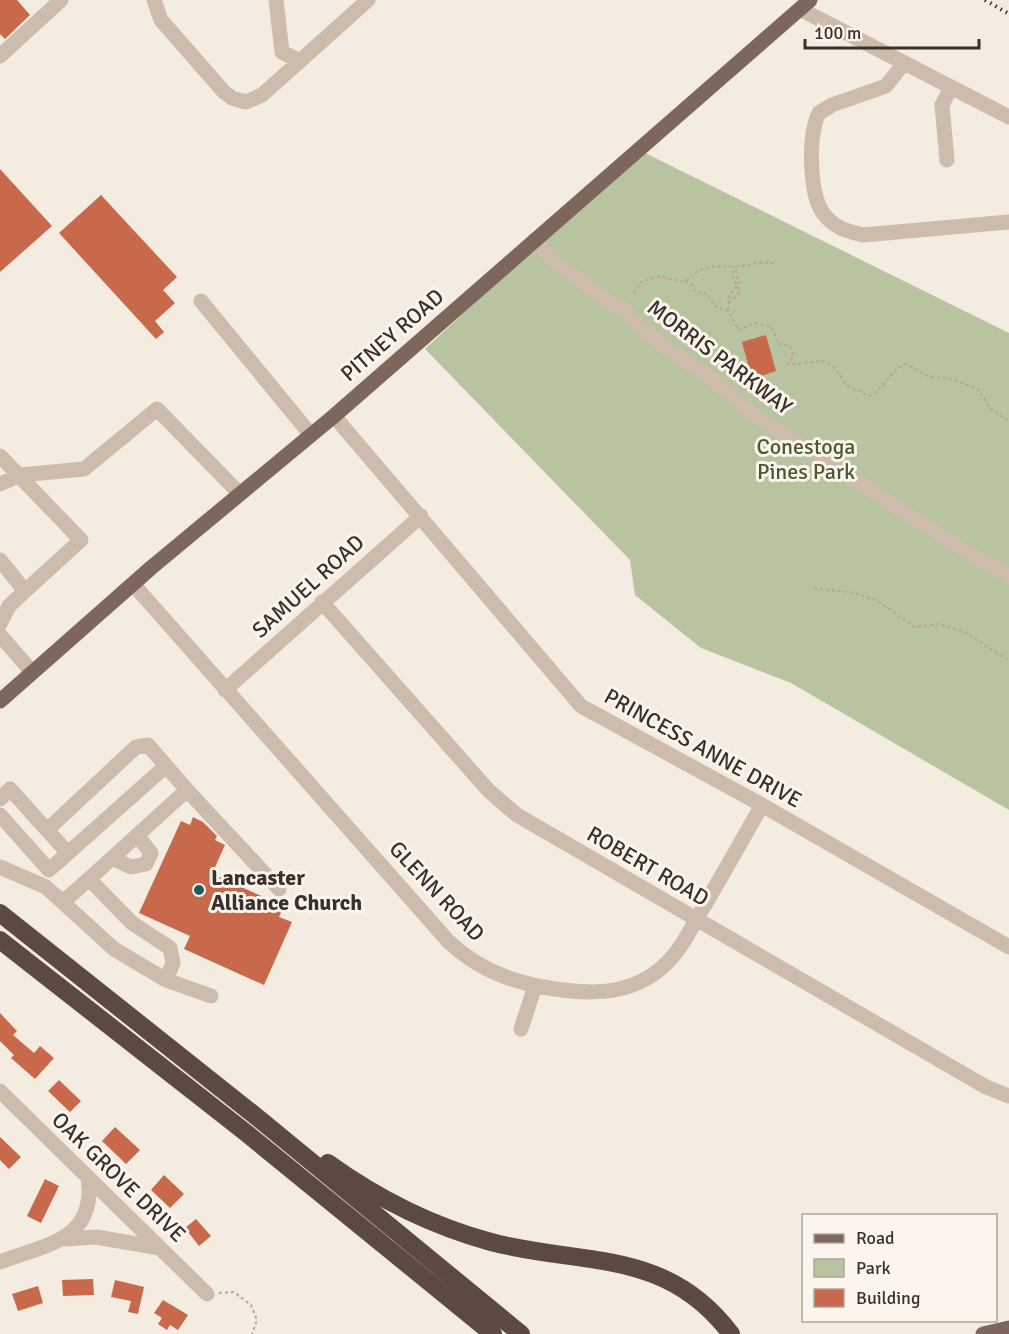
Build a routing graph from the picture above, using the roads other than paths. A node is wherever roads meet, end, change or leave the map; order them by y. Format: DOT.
graph roads {
  1 [pos="61,0"];
  2 [pos="154,0"];
  3 [pos="276,0"];
  4 [pos="368,0"];
  5 [pos="805,4"];
  6 [pos="0,56"];
  7 [pos="299,62"];
  8 [pos="904,63"];
  9 [pos="951,87"];
  10 [pos="1009,117"];
  11 [pos="947,160"];
  12 [pos="1009,222"];
  13 [pos="534,241"];
  14 [pos="201,301"];
  15 [pos="334,416"];
  16 [pos="311,435"];
  17 [pos="0,456"];
  18 [pos="20,475"];
  19 [pos="0,483"];
  20 [pos="240,494"];
  21 [pos="421,516"];
  22 [pos="0,561"];
  23 [pos="1009,576"];
  24 [pos="133,584"];
  25 [pos="25,591"];
  26 [pos="322,602"];
  27 [pos="0,624"];
  28 [pos="0,635"];
  29 [pos="32,672"];
  30 [pos="225,690"];
  31 [pos="0,701"];
  32 [pos="166,766"];
  33 [pos="187,790"];
  34 [pos="0,798"];
  35 [pos="762,806"];
  36 [pos="0,815"];
  37 [pos="47,830"];
  38 [pos="137,835"];
  39 [pos="68,853"];
  40 [pos="112,858"];
  41 [pos="0,867"];
  42 [pos="49,870"];
  43 [pos="89,879"];
  44 [pos="36,881"];
  45 [pos="279,889"];
  46 [pos="64,901"];
  47 [pos="0,913"];
  48 [pos="696,920"];
  49 [pos="0,940"];
  50 [pos="1009,947"];
  51 [pos="166,980"];
  52 [pos="535,986"];
  53 [pos="211,996"];
  54 [pos="521,1029"];
  55 [pos="178,1055"];
  56 [pos="0,1091"];
  57 [pos="1009,1096"];
  58 [pos="88,1177"];
  59 [pos="62,1239"];
  60 [pos="160,1248"];
  61 [pos="0,1262"];
  62 [pos="207,1294"];
  63 [pos="1009,1328"];
  64 [pos="493,1334"];
  65 [pos="521,1334"];
  66 [pos="731,1334"];
  67 [pos="983,1334"];
  1 -- 6 [label="street"];
  2 -- 7 [label="street"];
  3 -- 7 [label="street"];
  4 -- 7 [label="street"];
  5 -- 8 [label="street"];
  5 -- 13 [label="main road, PITNEY ROAD"];
  8 -- 9 [label="street"];
  8 -- 12 [label="street"];
  9 -- 10 [label="street"];
  9 -- 11 [label="street"];
  13 -- 15 [label="main road, PITNEY ROAD"];
  13 -- 23 [label="street, MORRIS PARKWAY"];
  14 -- 16 [label="street"];
  15 -- 16 [label="main road, PITNEY ROAD"];
  15 -- 21 [label="street, PRINCESS ANNE DRIVE"];
  16 -- 20 [label="main road, PITNEY ROAD"];
  17 -- 18 [label="street"];
  18 -- 19 [label="street"];
  18 -- 20 [label="street"];
  18 -- 25 [label="street"];
  20 -- 24 [label="main road, PITNEY ROAD"];
  21 -- 26 [label="street, SAMUEL ROAD"];
  21 -- 35 [label="street, PRINCESS ANNE DRIVE"];
  22 -- 25 [label="street"];
  24 -- 29 [label="main road, PITNEY ROAD"];
  24 -- 30 [label="street, GLENN ROAD"];
  25 -- 27 [label="street"];
  26 -- 30 [label="street, SAMUEL ROAD"];
  26 -- 48 [label="street, ROBERT ROAD"];
  28 -- 29 [label="street"];
  29 -- 31 [label="main road, PITNEY ROAD"];
  30 -- 52 [label="street, GLENN ROAD"];
  32 -- 33 [label="street"];
  32 -- 37 [label="street"];
  32 -- 39 [label="street"];
  33 -- 38 [label="street"];
  33 -- 45 [label="street"];
  34 -- 37 [label="street"];
  35 -- 48 [label="street, GLENN ROAD"];
  35 -- 50 [label="street, PRINCESS ANNE DRIVE"];
  36 -- 42 [label="street"];
  37 -- 39 [label="street"];
  38 -- 40 [label="street"];
  38 -- 40 [label="street"];
  39 -- 42 [label="street"];
  40 -- 43 [label="street"];
  41 -- 44 [label="street"];
  42 -- 44 [label="street"];
  43 -- 46 [label="street"];
  43 -- 51 [label="street"];
  44 -- 46 [label="street"];
  46 -- 51 [label="street"];
  47 -- 55 [label="highway"];
  48 -- 52 [label="street, GLENN ROAD"];
  48 -- 57 [label="street, ROBERT ROAD"];
  49 -- 64 [label="highway"];
  51 -- 53 [label="street"];
  52 -- 54 [label="street"];
  55 -- 65 [label="highway"];
  55 -- 66 [label="highway"];
  56 -- 58 [label="street, OAK GROVE DRIVE"];
  58 -- 59 [label="street"];
  58 -- 60 [label="street, OAK GROVE DRIVE"];
  59 -- 60 [label="street"];
  59 -- 61 [label="street"];
  60 -- 62 [label="street, OAK GROVE DRIVE"];
  63 -- 67 [label="main road"];
}
